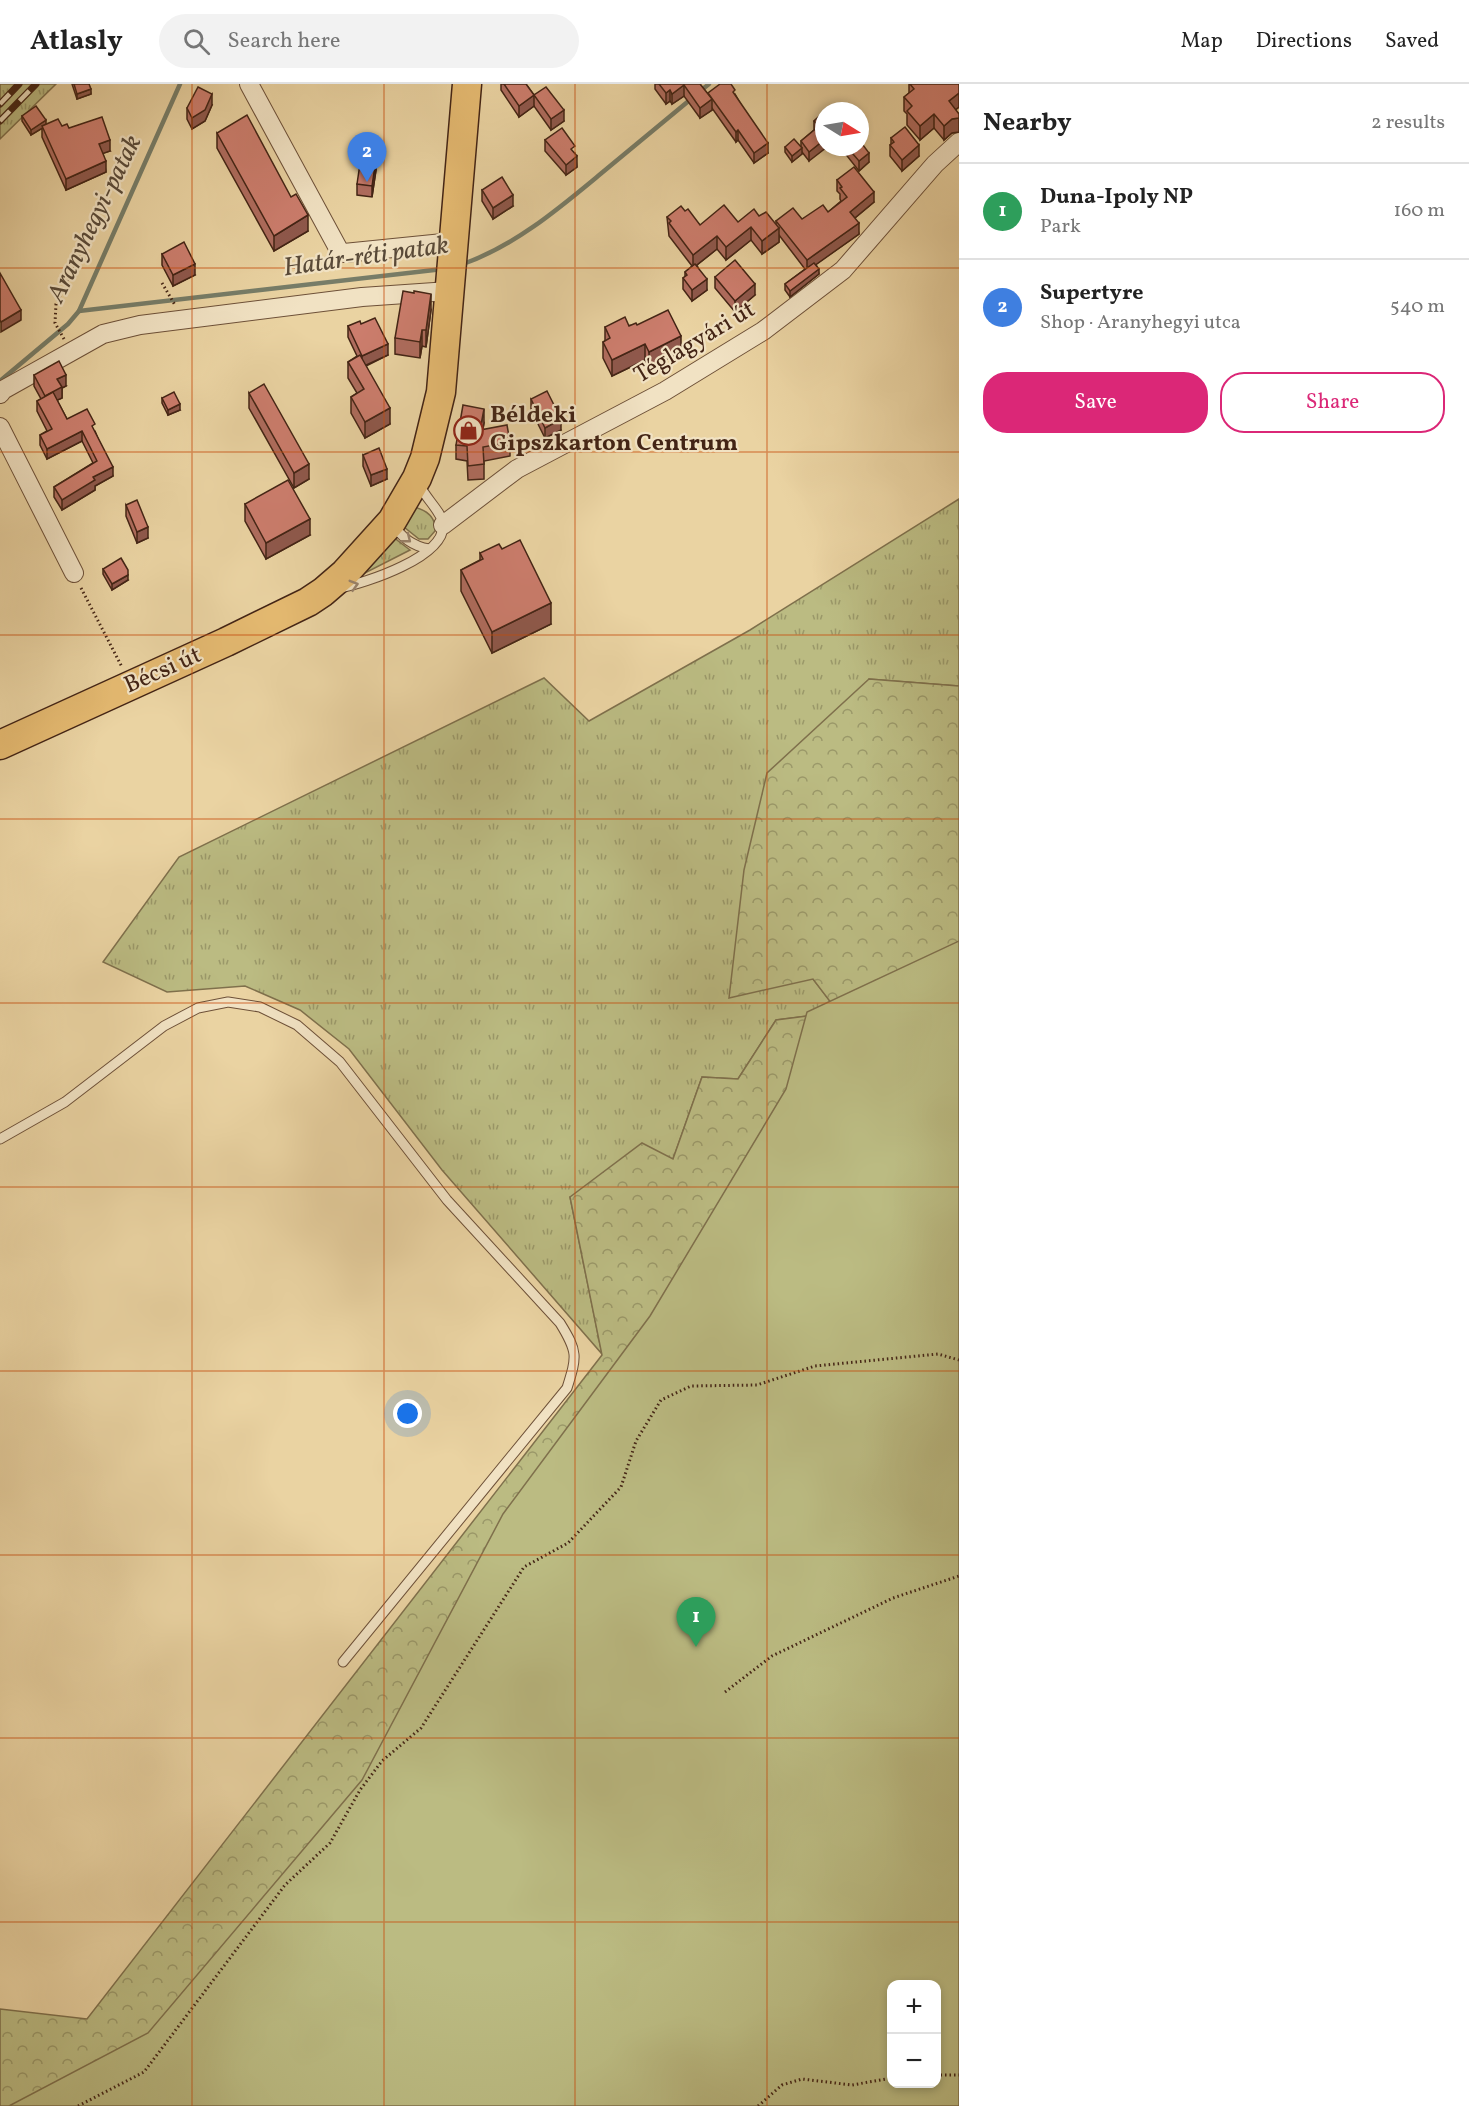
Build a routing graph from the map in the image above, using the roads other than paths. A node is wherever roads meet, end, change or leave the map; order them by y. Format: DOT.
graph roads {
  1 [pos="249,84"];
  2 [pos="467,84"];
  3 [pos="959,142"];
  4 [pos="453,242"];
  5 [pos="449,291"];
  6 [pos="0,394"];
  7 [pos="0,427"];
  8 [pos="416,490"];
  9 [pos="392,521"];
  10 [pos="443,525"];
  11 [pos="429,549"];
  12 [pos="74,573"];
  13 [pos="323,592"];
  14 [pos="0,745"];
  15 [pos="0,1139"];
  16 [pos="343,1662"];
  1 -- 4 [label="street"];
  2 -- 4 [label="main road"];
  3 -- 10 [label="street, Téglagyári út"];
  4 -- 5 [label="main road"];
  5 -- 6 [label="street"];
  5 -- 8 [label="main road"];
  7 -- 12 [label="street"];
  8 -- 9 [label="main road"];
  8 -- 10 [label="lane"];
  9 -- 11 [label="lane, one-way"];
  9 -- 13 [label="main road, Bécsi út"];
  10 -- 11 [label="lane"];
  13 -- 11 [label="lane, one-way"];
  13 -- 14 [label="main road, Bécsi út"];
  15 -- 16 [label="lane"];
}
